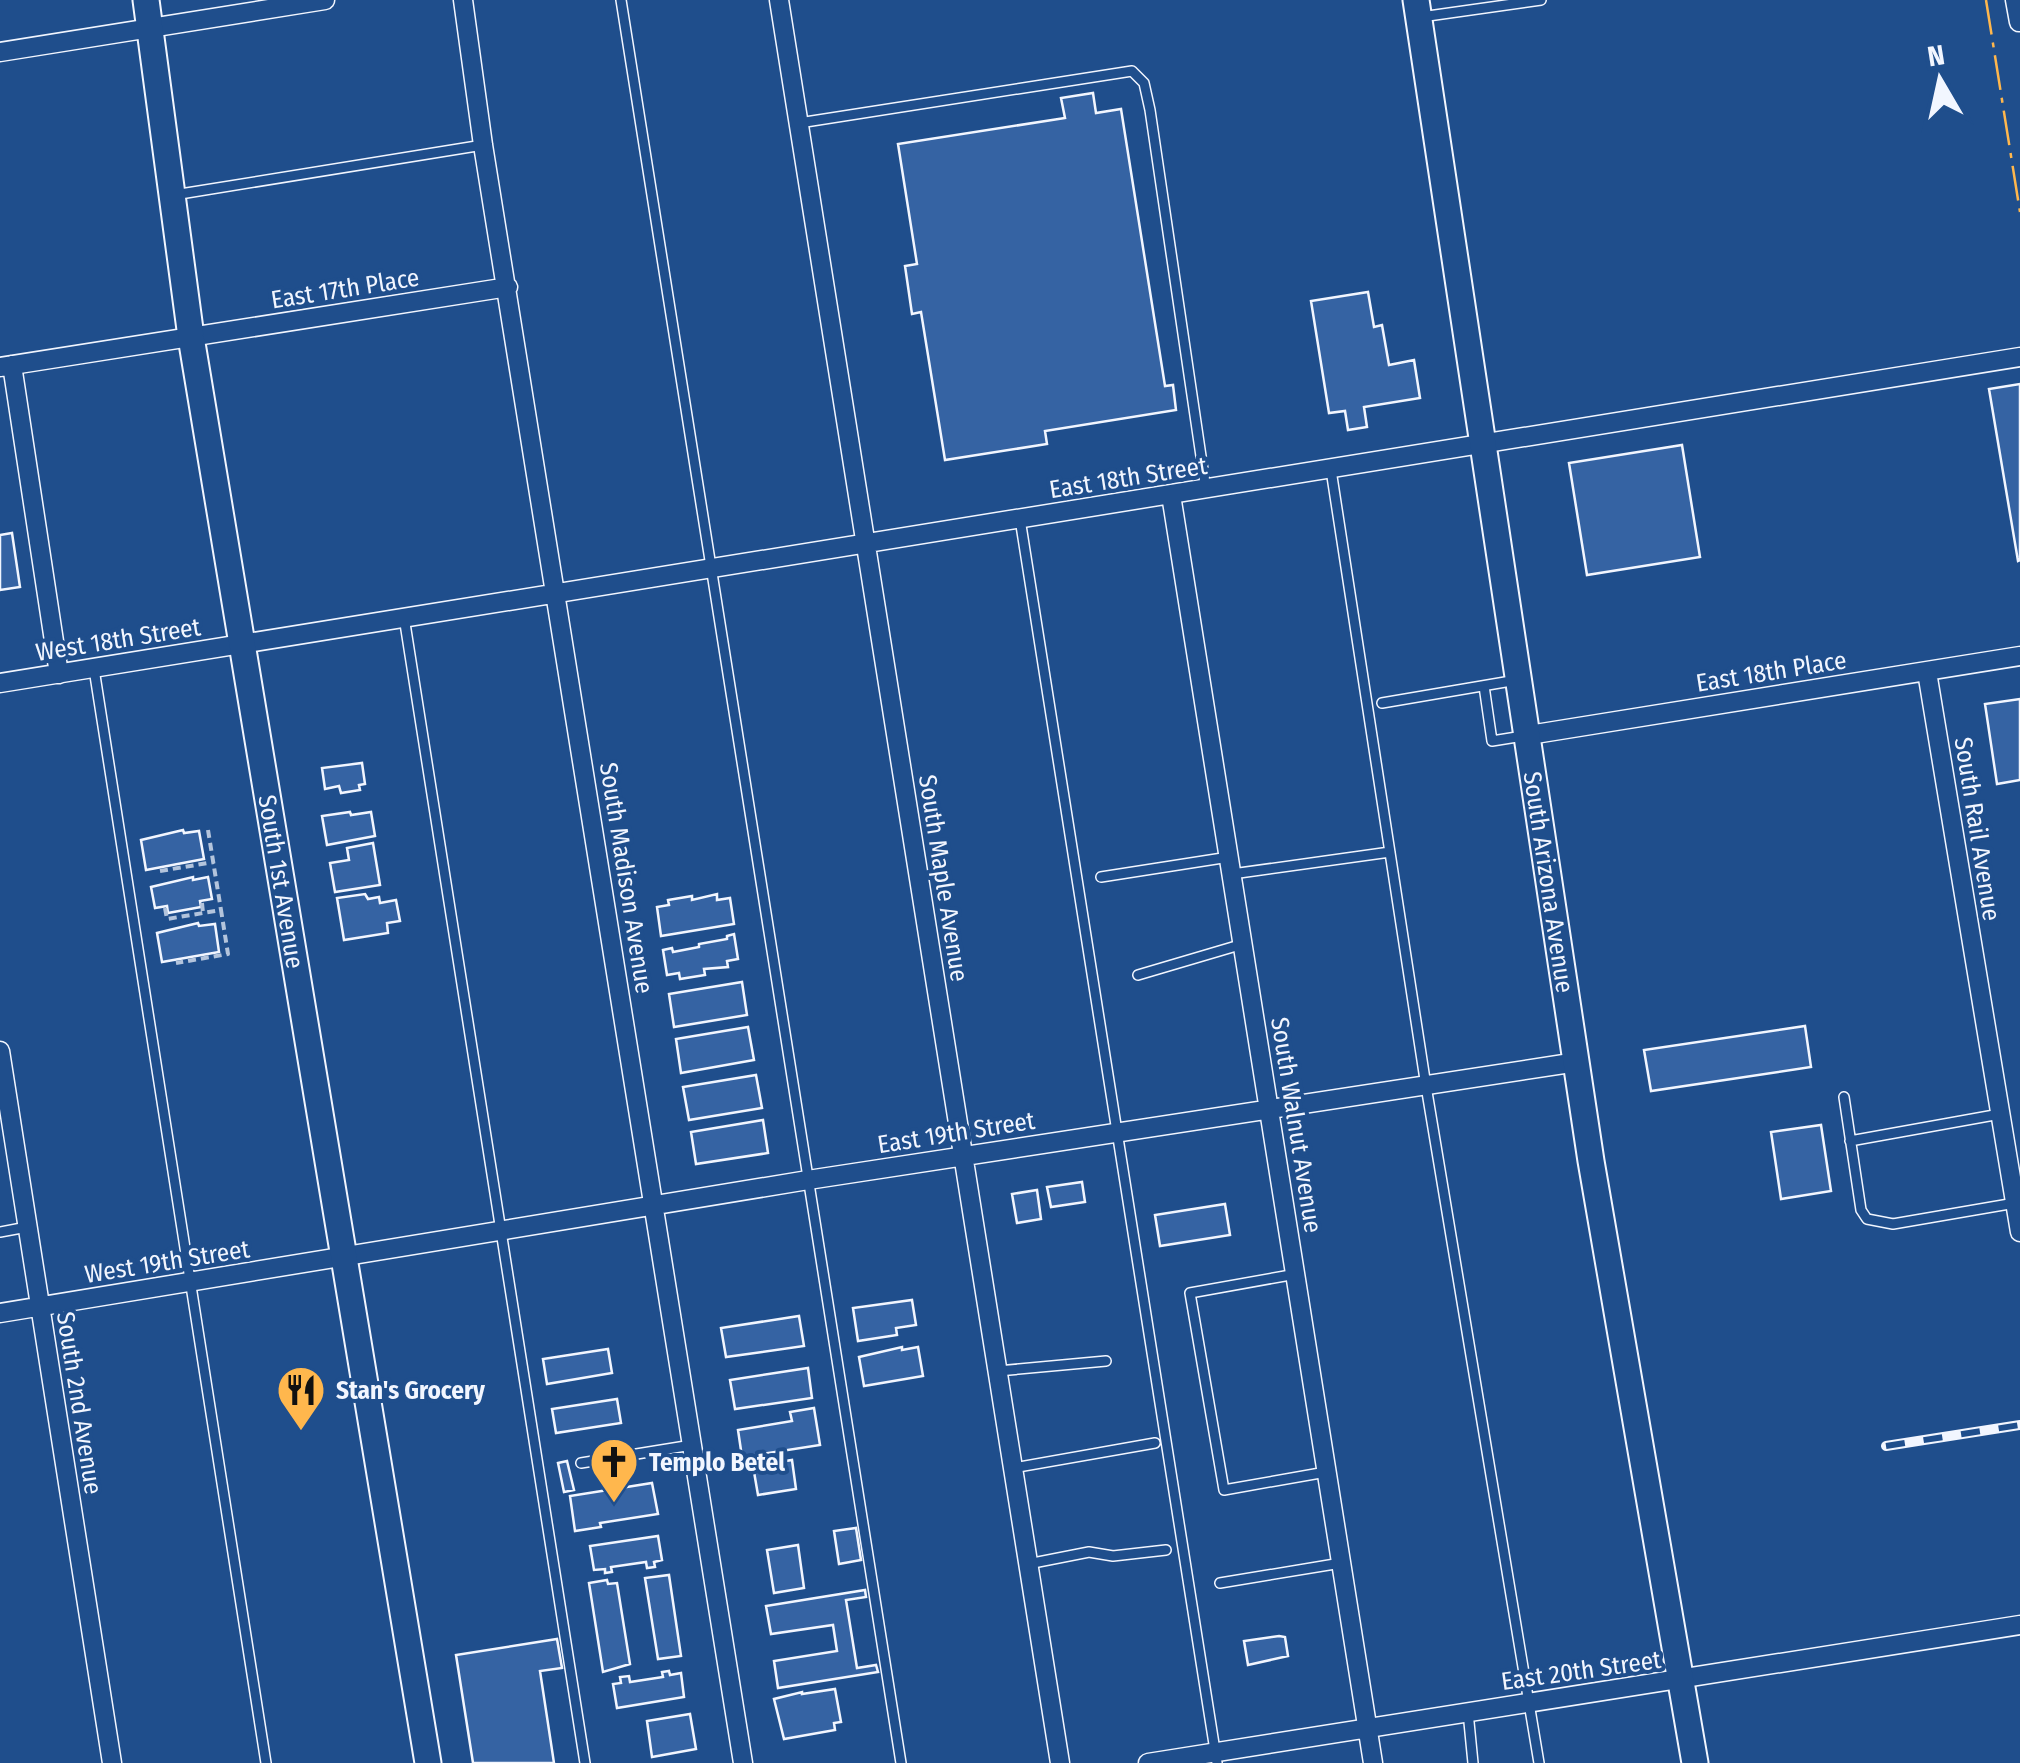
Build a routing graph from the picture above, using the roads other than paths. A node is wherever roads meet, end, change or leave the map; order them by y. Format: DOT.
graph roads {
  1 [pos="146,0"];
  2 [pos="324,0"];
  3 [pos="463,0"];
  4 [pos="621,0"];
  5 [pos="780,0"];
  6 [pos="1541,0"];
  7 [pos="2015,0"];
  8 [pos="1417,9"];
  9 [pos="2019,22"];
  10 [pos="150,26"];
  11 [pos="0,52"];
  12 [pos="799,123"];
  13 [pos="483,146"];
  14 [pos="172,195"];
  15 [pos="508,287"];
  16 [pos="191,338"];
  17 [pos="2020,356"];
  18 [pos="6,366"];
  19 [pos="1481,446"];
  20 [pos="1330,470"];
  21 [pos="1206,490"];
  22 [pos="1172,495"];
  23 [pos="1020,519"];
  24 [pos="866,544"];
  25 [pos="711,568"];
  26 [pos="556,592"];
  27 [pos="404,618"];
  28 [pos="243,644"];
  29 [pos="2020,656"];
  30 [pos="94,668"];
  31 [pos="1927,672"];
  32 [pos="59,674"];
  33 [pos="1520,680"];
  34 [pos="0,683"];
  35 [pos="1484,686"];
  36 [pos="1382,703"];
  37 [pos="1529,735"];
  38 [pos="1390,852"];
  39 [pos="1230,866"];
  40 [pos="1102,877"];
  41 [pos="1242,944"];
  42 [pos="1138,975"];
  43 [pos="0,1051"];
  44 [pos="1577,1062"];
  45 [pos="1426,1086"];
  46 [pos="1844,1096"];
  47 [pos="1270,1109"];
  48 [pos="2000,1114"];
  49 [pos="1117,1132"];
  50 [pos="1850,1141"];
  51 [pos="964,1156"];
  52 [pos="808,1180"];
  53 [pos="2015,1204"];
  54 [pos="654,1206"];
  55 [pos="28,1227"];
  56 [pos="501,1231"];
  57 [pos="0,1232"];
  58 [pos="2020,1232"];
  59 [pos="343,1258"];
  60 [pos="1296,1274"];
  61 [pos="190,1282"];
  62 [pos="39,1307"];
  63 [pos="0,1313"];
  64 [pos="1106,1360"];
  65 [pos="998,1372"];
  66 [pos="1155,1444"];
  67 [pos="692,1445"];
  68 [pos="581,1463"];
  69 [pos="1013,1468"];
  70 [pos="1326,1472"];
  71 [pos="1166,1550"];
  72 [pos="1341,1563"];
  73 [pos="1028,1564"];
  74 [pos="1220,1583"];
  75 [pos="2020,1625"];
  76 [pos="1682,1680"];
  77 [pos="1530,1702"];
  78 [pos="1468,1712"];
  79 [pos="1367,1728"];
  80 [pos="1216,1758"];
  81 [pos="112,1763"];
  82 [pos="266,1763"];
  83 [pos="428,1763"];
  84 [pos="586,1763"];
  85 [pos="742,1763"];
  86 [pos="901,1763"];
  87 [pos="1060,1763"];
  88 [pos="1148,1763"];
  89 [pos="1372,1763"];
  90 [pos="1473,1763"];
  91 [pos="1539,1763"];
  92 [pos="1695,1763"];
  1 -- 10 [label="street, South 1st Avenue"];
  2 -- 10 [label="street"];
  3 -- 13 [label="street, South Madison Avenue"];
  4 -- 25 [label="lane"];
  5 -- 12 [label="street, South Maple Avenue"];
  6 -- 8 [label="lane"];
  7 -- 9 [label="street"];
  8 -- 19 [label="street, South Arizona Avenue"];
  10 -- 11 [label="street"];
  10 -- 14 [label="street, South 1st Avenue"];
  12 -- 21 [label="lane"];
  12 -- 24 [label="street, South Maple Avenue"];
  13 -- 14 [label="lane"];
  13 -- 15 [label="street, South Madison Avenue"];
  14 -- 16 [label="street, South 1st Avenue"];
  15 -- 16 [label="street, East 17th Place"];
  15 -- 26 [label="street, South Madison Avenue"];
  16 -- 18 [label="street, East 17th Place"];
  16 -- 28 [label="street, South 1st Avenue"];
  17 -- 19 [label="street, East 18th Street"];
  18 -- 32 [label="street"];
  19 -- 20 [label="street, East 18th Street"];
  19 -- 33 [label="street, South Arizona Avenue"];
  20 -- 21 [label="street, East 18th Street"];
  20 -- 38 [label="lane"];
  21 -- 22 [label="street, East 18th Street"];
  22 -- 23 [label="street, East 18th Street"];
  22 -- 39 [label="street, South Walnut Avenue"];
  23 -- 24 [label="street, East 18th Street"];
  23 -- 49 [label="lane"];
  24 -- 25 [label="street, East 18th Street"];
  24 -- 51 [label="street, South Maple Avenue"];
  25 -- 26 [label="street, East 18th Street"];
  25 -- 52 [label="lane"];
  26 -- 27 [label="street, East 18th Street"];
  26 -- 54 [label="street, South Madison Avenue"];
  27 -- 28 [label="street, East 18th Street"];
  27 -- 56 [label="lane"];
  28 -- 30 [label="street, West 18th Street"];
  28 -- 59 [label="street, South 1st Avenue"];
  29 -- 31 [label="street, East 18th Place"];
  30 -- 32 [label="street, West 18th Street"];
  30 -- 61 [label="lane"];
  31 -- 37 [label="street, East 18th Place"];
  31 -- 48 [label="street, South Rail Avenue"];
  32 -- 34 [label="street, West 18th Street"];
  33 -- 35 [label="lane"];
  33 -- 37 [label="street, South Arizona Avenue"];
  35 -- 36 [label="lane"];
  35 -- 37 [label="lane"];
  37 -- 44 [label="street, South Arizona Avenue"];
  38 -- 39 [label="lane"];
  38 -- 45 [label="lane"];
  39 -- 40 [label="lane"];
  39 -- 41 [label="street, South Walnut Avenue"];
  41 -- 42 [label="lane"];
  41 -- 47 [label="street, South Walnut Avenue"];
  43 -- 55 [label="street, South 2nd Avenue"];
  44 -- 45 [label="street, East 19th Street"];
  44 -- 76 [label="street, South Arizona Avenue"];
  45 -- 47 [label="street, East 19th Street"];
  45 -- 77 [label="lane"];
  46 -- 50 [label="lane"];
  47 -- 49 [label="street, East 19th Street"];
  47 -- 60 [label="street, South Walnut Avenue"];
  48 -- 50 [label="lane"];
  48 -- 53 [label="street, South Rail Avenue"];
  49 -- 51 [label="street, East 19th Street"];
  49 -- 80 [label="lane"];
  50 -- 53 [label="lane"];
  51 -- 52 [label="street, East 19th Street"];
  51 -- 65 [label="street, South Maple Avenue"];
  52 -- 54 [label="street, East 19th Street"];
  52 -- 86 [label="lane"];
  53 -- 58 [label="street, South Rail Avenue"];
  54 -- 56 [label="street, East 19th Street"];
  54 -- 67 [label="street, South Madison Avenue"];
  55 -- 57 [label="lane"];
  55 -- 62 [label="street, South 2nd Avenue"];
  56 -- 59 [label="street, East 19th Street"];
  56 -- 84 [label="lane"];
  59 -- 61 [label="street, West 19th Street"];
  59 -- 83 [label="street, South 1st Avenue"];
  60 -- 70 [label="street, South Walnut Avenue"];
  60 -- 70 [label="lane"];
  61 -- 62 [label="street, West 19th Street"];
  61 -- 82 [label="lane"];
  62 -- 63 [label="street, West 19th Street"];
  62 -- 81 [label="street, South 2nd Avenue"];
  64 -- 65 [label="lane"];
  65 -- 69 [label="street, South Maple Avenue"];
  66 -- 69 [label="lane"];
  67 -- 68 [label="lane"];
  67 -- 85 [label="street, South Madison Avenue"];
  69 -- 73 [label="street, South Maple Avenue"];
  70 -- 72 [label="street, South Walnut Avenue"];
  71 -- 73 [label="lane"];
  72 -- 74 [label="lane"];
  72 -- 79 [label="street, South Walnut Avenue"];
  73 -- 87 [label="street, South Maple Avenue"];
  75 -- 76 [label="street, East 20th Street"];
  76 -- 77 [label="street, East 20th Street"];
  76 -- 92 [label="street, South Arizona Avenue"];
  77 -- 78 [label="street, East 20th Street"];
  77 -- 91 [label="lane"];
  78 -- 79 [label="street, East 20th Street"];
  78 -- 90 [label="lane"];
  79 -- 80 [label="street, East 20th Street"];
  79 -- 89 [label="street, South Walnut Avenue"];
  80 -- 88 [label="street, East 20th Street"];
}
